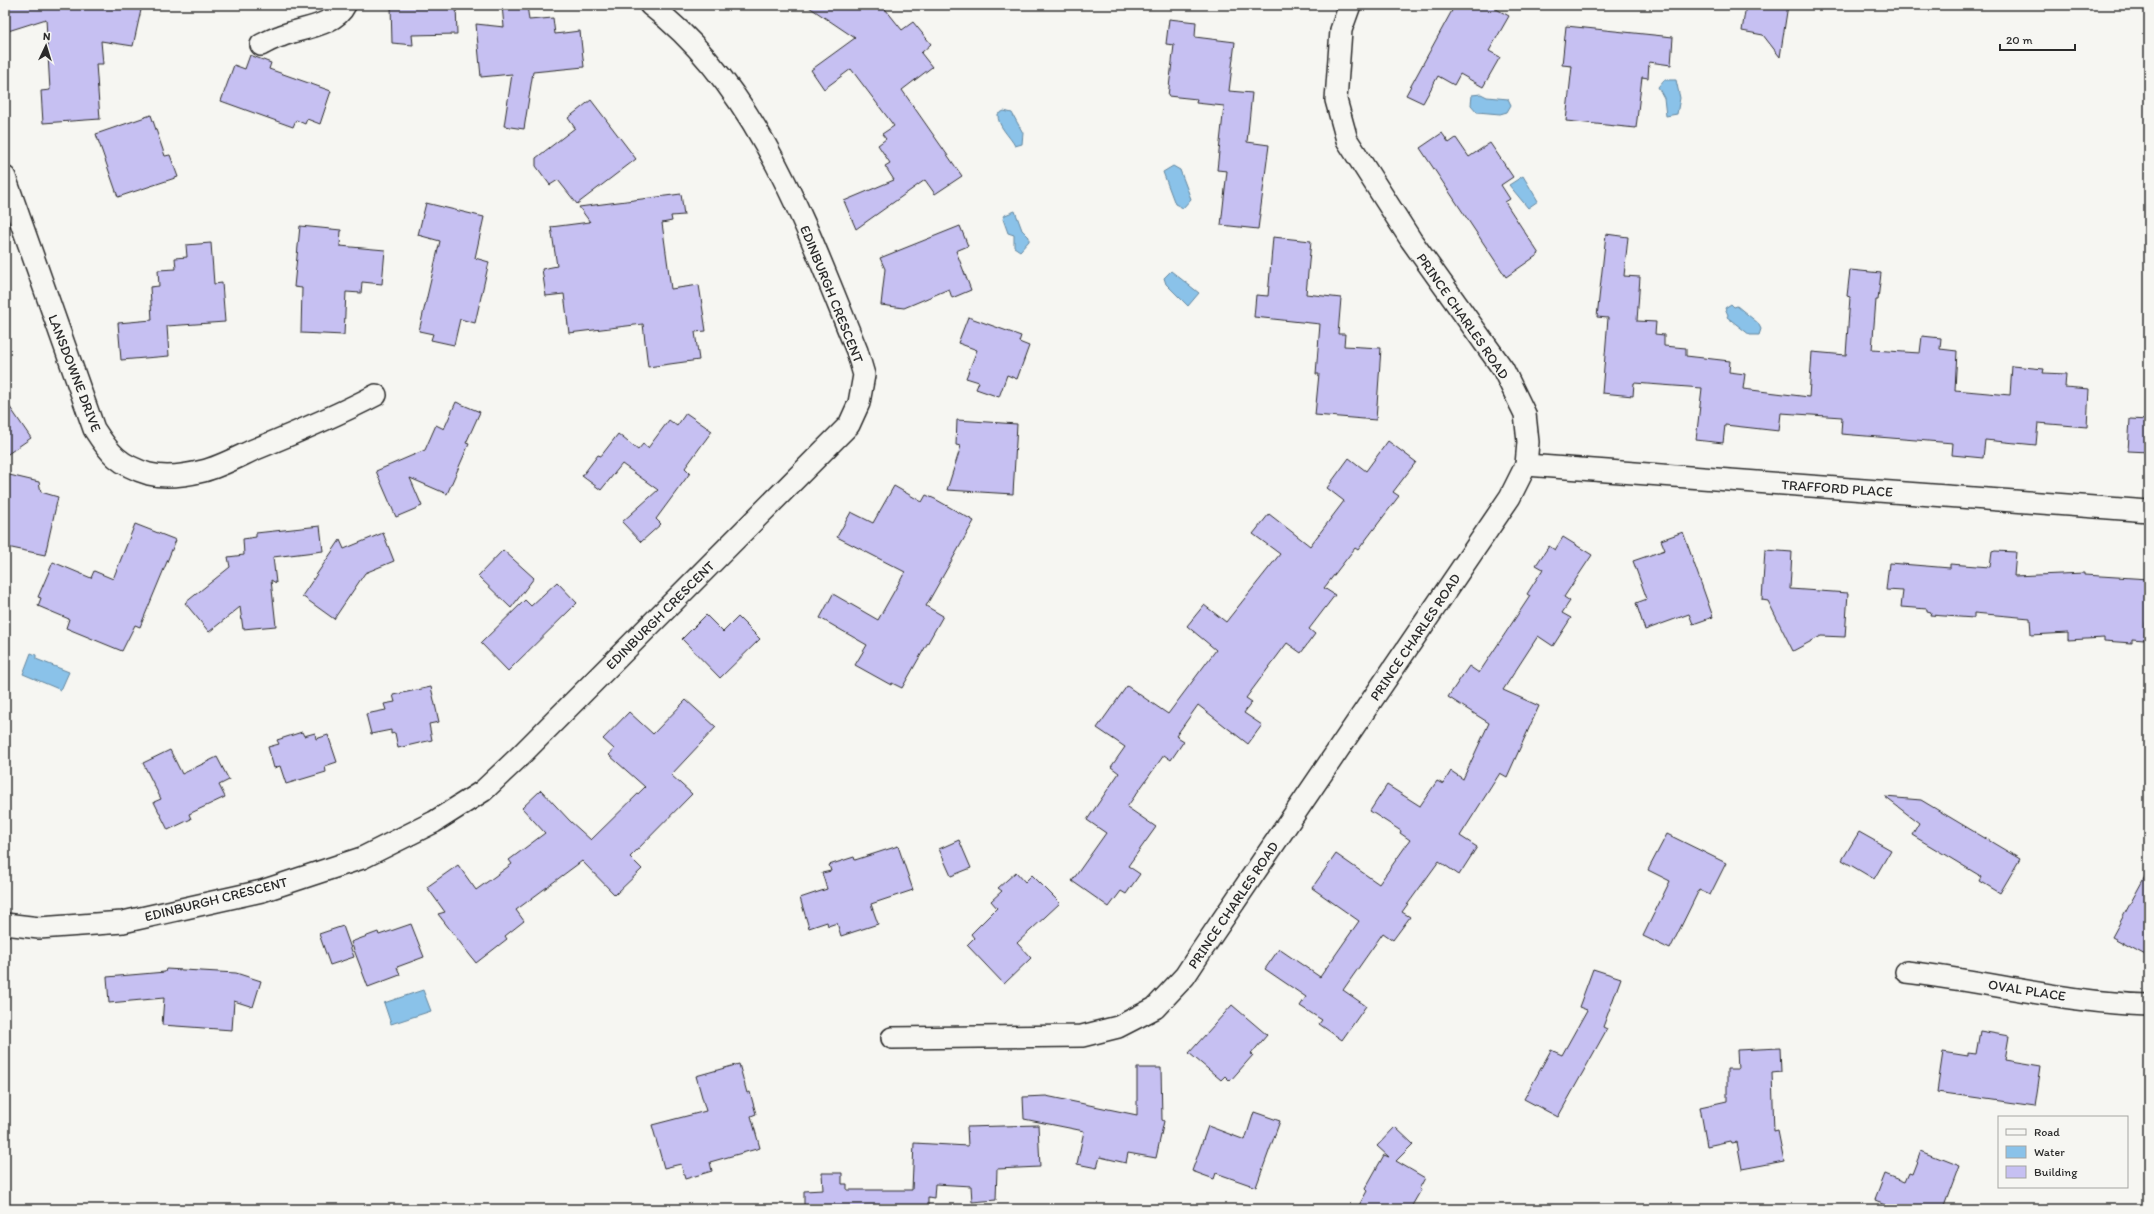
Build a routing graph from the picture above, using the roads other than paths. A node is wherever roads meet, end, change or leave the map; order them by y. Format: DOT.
graph roads {
  1 [pos="344,5"];
  2 [pos="650,5"];
  3 [pos="1350,5"];
  4 [pos="261,45"];
  5 [pos="5,177"];
  6 [pos="376,395"];
  7 [pos="1526,465"];
  8 [pos="2149,511"];
  9 [pos="5,924"];
  10 [pos="1906,972"];
  11 [pos="2149,1005"];
  12 [pos="892,1038"];
  1 -- 4 [label="street"];
  2 -- 9 [label="street, EDINBURGH CRESCENT"];
  3 -- 7 [label="street, PRINCE CHARLES ROAD"];
  5 -- 6 [label="street, LANSDOWNE DRIVE"];
  7 -- 8 [label="street, TRAFFORD PLACE"];
  7 -- 12 [label="street, PRINCE CHARLES ROAD"];
  10 -- 11 [label="street, OVAL PLACE"];
}
